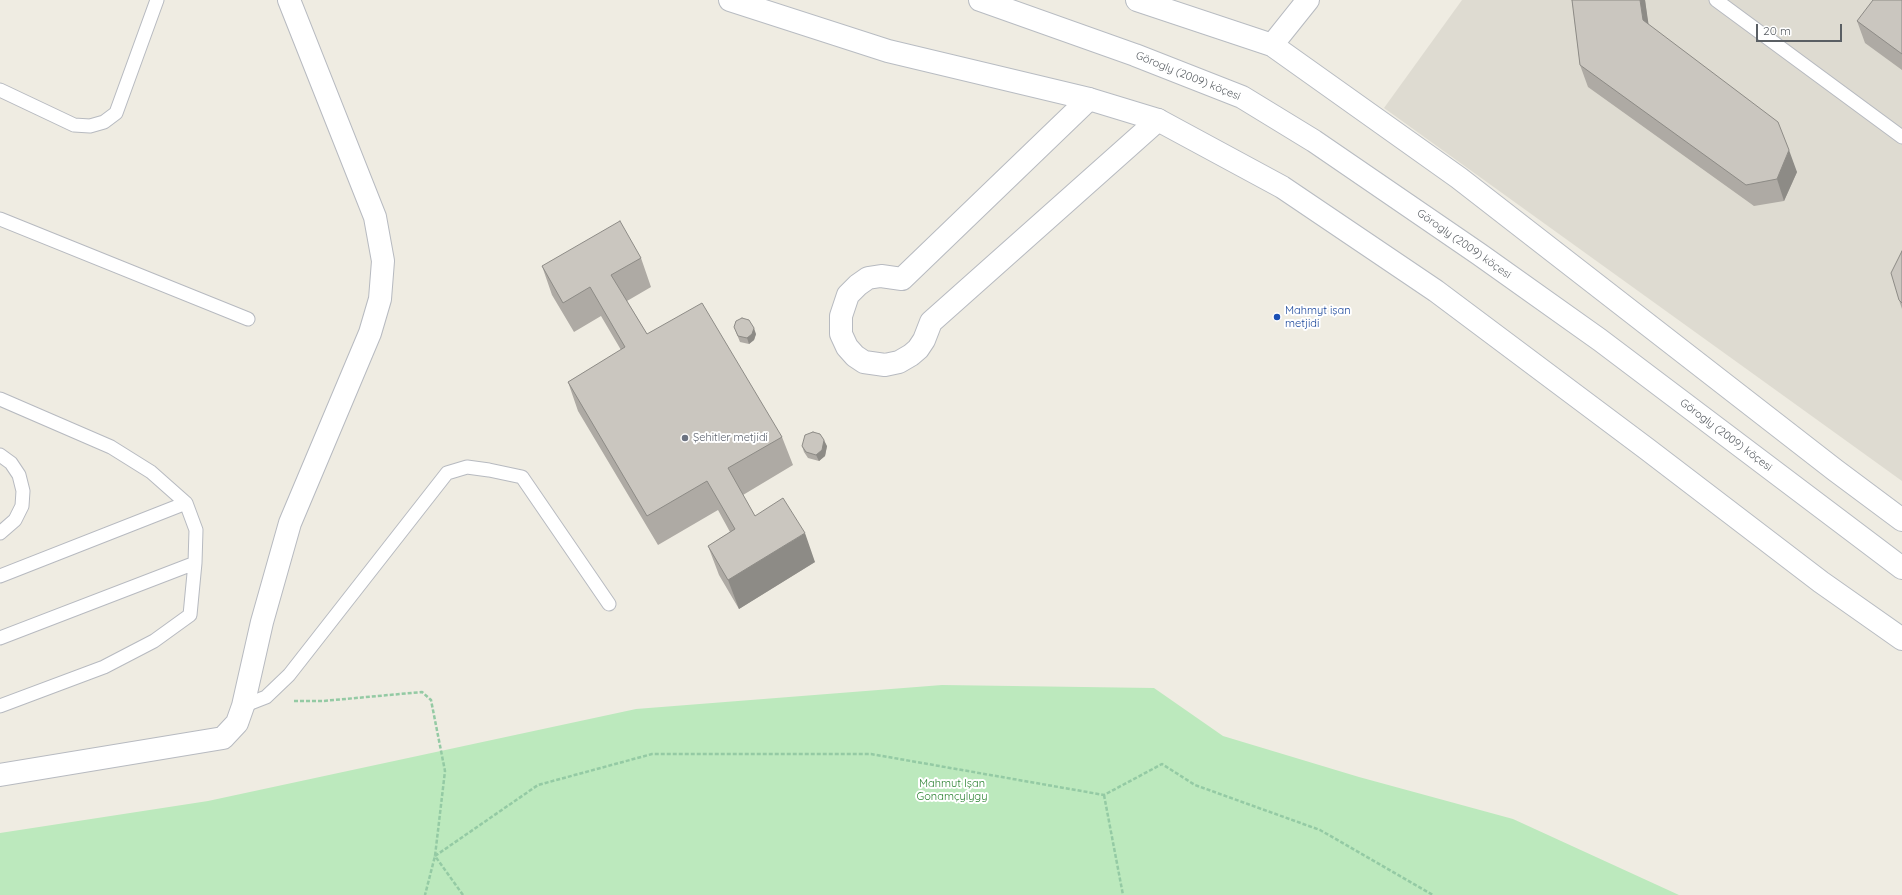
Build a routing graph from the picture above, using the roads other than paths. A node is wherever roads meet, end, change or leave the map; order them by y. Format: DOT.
graph roads {
  1 [pos="157,0"];
  2 [pos="290,0"];
  3 [pos="730,0"];
  4 [pos="980,0"];
  5 [pos="1137,0"];
  6 [pos="1308,0"];
  7 [pos="1716,0"];
  8 [pos="1272,45"];
  9 [pos="0,90"];
  10 [pos="1089,99"];
  11 [pos="1158,120"];
  12 [pos="1902,137"];
  13 [pos="0,219"];
  14 [pos="248,319"];
  15 [pos="0,399"];
  16 [pos="0,455"];
  17 [pos="186,503"];
  18 [pos="1902,520"];
  19 [pos="0,534"];
  20 [pos="195,563"];
  21 [pos="1902,568"];
  22 [pos="0,576"];
  23 [pos="609,604"];
  24 [pos="0,638"];
  25 [pos="1902,639"];
  26 [pos="0,706"];
  27 [pos="243,706"];
  28 [pos="0,775"];
  1 -- 9 [label="lane"];
  2 -- 27 [label="main road"];
  3 -- 10 [label="main road"];
  4 -- 21 [label="main road, Görogly (2009) köçesi"];
  5 -- 8 [label="main road"];
  6 -- 8 [label="main road"];
  7 -- 12 [label="lane"];
  8 -- 18 [label="main road"];
  10 -- 11 [label="main road"];
  10 -- 11 [label="main road"];
  11 -- 25 [label="main road"];
  13 -- 14 [label="lane"];
  15 -- 17 [label="lane"];
  16 -- 19 [label="lane"];
  17 -- 20 [label="lane"];
  17 -- 22 [label="lane"];
  20 -- 24 [label="lane"];
  20 -- 26 [label="lane"];
  23 -- 27 [label="lane"];
  27 -- 28 [label="main road"];
}
